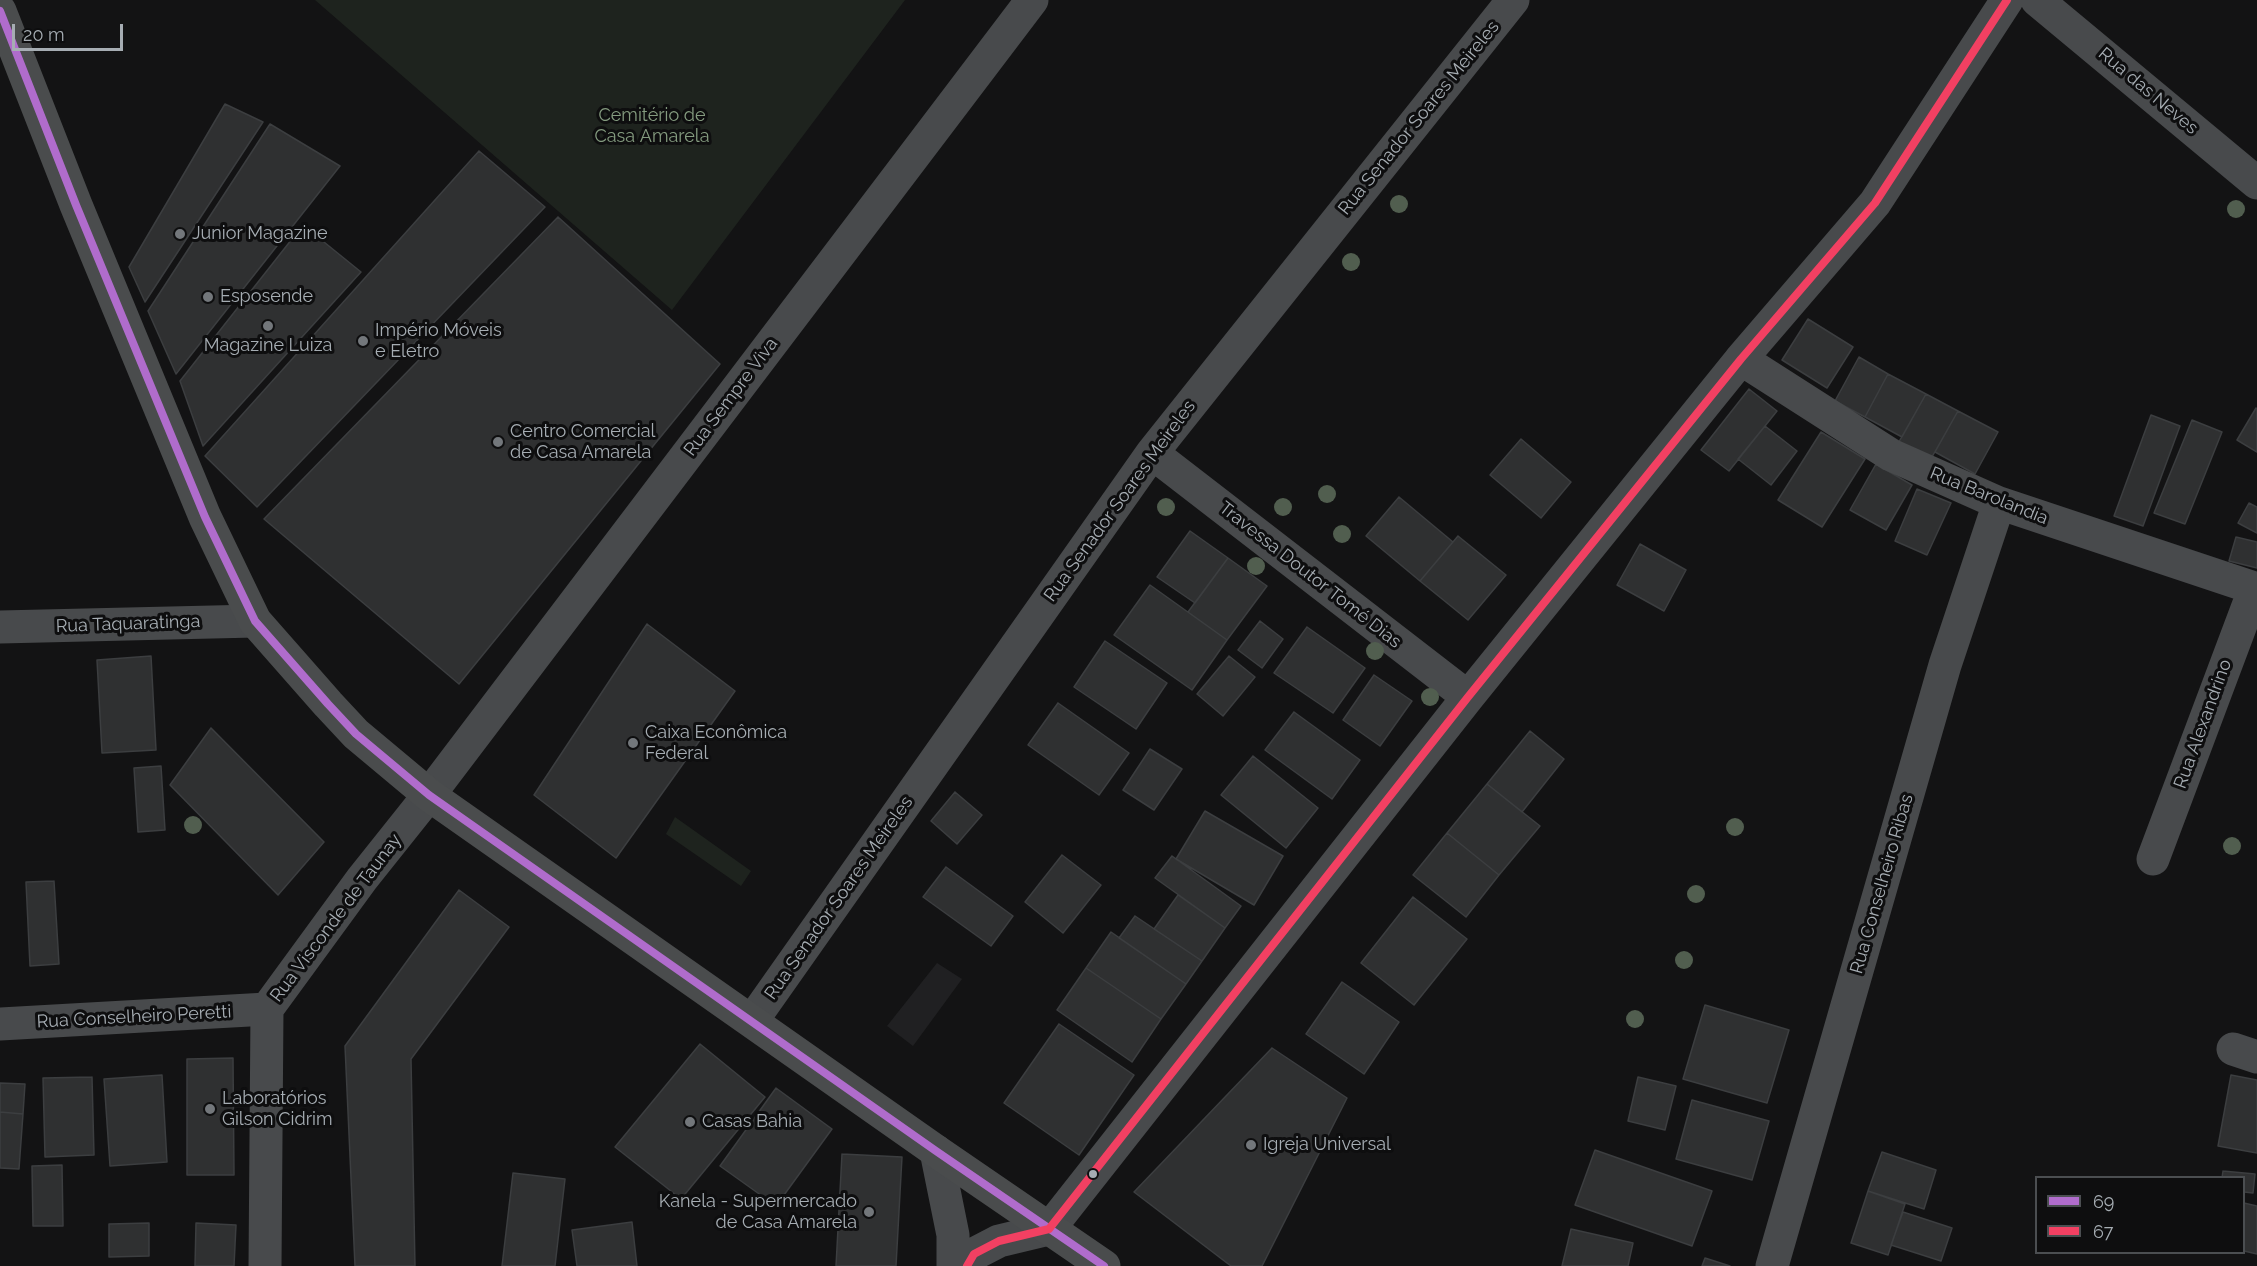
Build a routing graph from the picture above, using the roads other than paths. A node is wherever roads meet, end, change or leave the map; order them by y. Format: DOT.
graph roads {
  1 [pos="1032,0"];
  2 [pos="1513,0"];
  3 [pos="2007,0"];
  4 [pos="2037,0"];
  5 [pos="0,11"];
  6 [pos="2257,183"];
  7 [pos="1741,359"];
  8 [pos="1152,453"];
  9 [pos="1999,503"];
  10 [pos="2255,589"];
  11 [pos="255,621"];
  12 [pos="0,627"];
  13 [pos="1468,697"];
  14 [pos="429,795"];
  15 [pos="2153,859"];
  16 [pos="267,1009"];
  17 [pos="752,1021"];
  18 [pos="0,1024"];
  19 [pos="936,1151"];
  20 [pos="1049,1229"];
  21 [pos="265,1266"];
  22 [pos="953,1266"];
  23 [pos="967,1266"];
  24 [pos="1104,1266"];
  25 [pos="1772,1266"];
  1 -- 14 [label="street, Rua Sempre Viva"];
  2 -- 8 [label="street, Rua Senador Soares Meireles"];
  3 -- 7 [label="street"];
  4 -- 6 [label="street, Rua das Neves"];
  5 -- 11 [label="main road"];
  7 -- 9 [label="street, Rua Barolandia"];
  7 -- 13 [label="street"];
  8 -- 13 [label="street, Travessa Doutor Tomé Dias"];
  8 -- 17 [label="street, Rua Senador Soares Meireles"];
  9 -- 10 [label="street, Rua Barolandia"];
  9 -- 25 [label="street, Rua Conselheiro Ribas"];
  10 -- 15 [label="street, Rua Alexandrino"];
  11 -- 12 [label="street, Rua Taquaratinga"];
  11 -- 14 [label="main road"];
  13 -- 20 [label="street"];
  14 -- 16 [label="street, Rua Visconde de Taunay"];
  14 -- 17 [label="main road"];
  16 -- 18 [label="street, Rua Conselheiro Peretti"];
  16 -- 21 [label="street, Rua Visconde de Taunay"];
  17 -- 19 [label="main road"];
  19 -- 20 [label="main road"];
  19 -- 22 [label="street"];
  20 -- 23 [label="street"];
  20 -- 24 [label="main road"];
}
